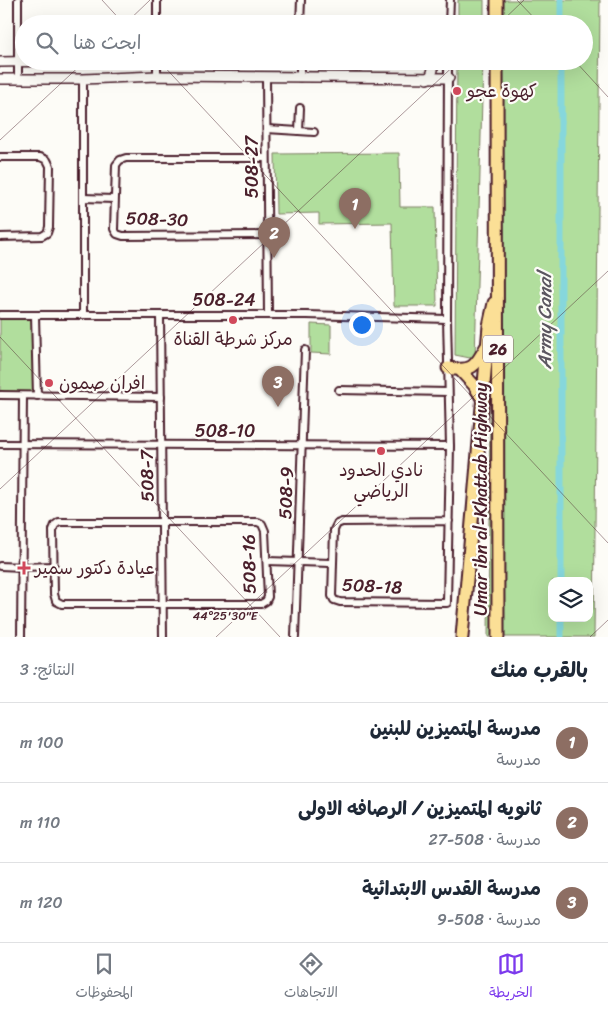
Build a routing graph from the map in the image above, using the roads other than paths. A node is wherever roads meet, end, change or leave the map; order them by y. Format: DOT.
graph roads {
  1 [pos="18,0"];
  2 [pos="157,0"];
  3 [pos="300,0"];
  4 [pos="450,0"];
  5 [pos="497,0"];
  6 [pos="18,15"];
  7 [pos="157,15"];
  8 [pos="300,15"];
  9 [pos="449,15"];
  10 [pos="497,15"];
  11 [pos="0,62"];
  12 [pos="15,62"];
  13 [pos="18,70"];
  14 [pos="157,70"];
  15 [pos="300,70"];
  16 [pos="433,70"];
  17 [pos="449,70"];
  18 [pos="497,70"];
  19 [pos="157,76"];
  20 [pos="266,78"];
  21 [pos="300,78"];
  22 [pos="449,78"];
  23 [pos="0,79"];
  24 [pos="18,79"];
  25 [pos="83,79"];
  26 [pos="427,79"];
  27 [pos="300,108"];
  28 [pos="266,129"];
  29 [pos="299,131"];
  30 [pos="314,132"];
  31 [pos="0,157"];
  32 [pos="266,158"];
  33 [pos="83,198"];
  34 [pos="114,199"];
  35 [pos="267,235"];
  36 [pos="0,237"];
  37 [pos="498,279"];
  38 [pos="0,315"];
  39 [pos="35,315"];
  40 [pos="83,315"];
  41 [pos="160,315"];
  42 [pos="268,316"];
  43 [pos="447,319"];
  44 [pos="488,343"];
  45 [pos="305,350"];
  46 [pos="448,368"];
  47 [pos="460,370"];
  48 [pos="339,390"];
  49 [pos="448,392"];
  50 [pos="0,395"];
  51 [pos="23,396"];
  52 [pos="37,396"];
  53 [pos="161,397"];
  54 [pos="483,400"];
  55 [pos="0,444"];
  56 [pos="22,445"];
  57 [pos="161,445"];
  58 [pos="302,446"];
  59 [pos="450,446"];
  60 [pos="450,520"];
  61 [pos="162,522"];
  62 [pos="267,561"];
  63 [pos="298,563"];
  64 [pos="332,563"];
  65 [pos="0,566"];
  66 [pos="53,566"];
  67 [pos="22,567"];
  68 [pos="163,604"];
  69 [pos="461,633"];
  70 [pos="21,637"];
  71 [pos="163,637"];
  72 [pos="296,637"];
  73 [pos="498,637"];
  1 -- 6 [label="street"];
  2 -- 7 [label="street"];
  3 -- 8 [label="street"];
  4 -- 9 [label="street"];
  5 -- 10 [label="highway"];
  11 -- 12 [label="street"];
  13 -- 24 [label="street"];
  14 -- 19 [label="street"];
  15 -- 21 [label="street"];
  16 -- 26 [label="street"];
  17 -- 22 [label="street"];
  18 -- 37 [label="highway, Umar ibn al-Khattab Highway / 26"];
  19 -- 20 [label="street"];
  19 -- 25 [label="street"];
  20 -- 21 [label="street"];
  20 -- 28 [label="street, 508-27"];
  21 -- 26 [label="street"];
  22 -- 26 [label="street"];
  22 -- 43 [label="street"];
  23 -- 24 [label="street"];
  24 -- 25 [label="street"];
  25 -- 33 [label="street"];
  27 -- 29 [label="street"];
  28 -- 29 [label="street"];
  28 -- 32 [label="street, 508-27"];
  29 -- 30 [label="street"];
  31 -- 36 [label="street"];
  32 -- 34 [label="street, 508-30"];
  32 -- 35 [label="street, 508-27"];
  33 -- 34 [label="street"];
  33 -- 40 [label="street"];
  34 -- 35 [label="street, 508-30"];
  35 -- 42 [label="street, 508-27"];
  37 -- 44 [label="highway"];
  37 -- 73 [label="highway, Umar ibn al-Khattab Highway / 26"];
  38 -- 39 [label="street, 508-24"];
  39 -- 40 [label="street, 508-24"];
  39 -- 52 [label="street"];
  40 -- 41 [label="street, 508-24"];
  41 -- 42 [label="street, 508-24"];
  41 -- 53 [label="street, 508-7"];
  42 -- 43 [label="street, 508-24"];
  43 -- 46 [label="street"];
  44 -- 47 [label="highway"];
  44 -- 54 [label="highway"];
  45 -- 58 [label="street, 508-9"];
  46 -- 47 [label="highway"];
  46 -- 49 [label="street"];
  47 -- 54 [label="highway"];
  48 -- 49 [label="street"];
  49 -- 59 [label="street"];
  50 -- 51 [label="street"];
  51 -- 52 [label="street"];
  51 -- 56 [label="street"];
  52 -- 53 [label="street"];
  53 -- 57 [label="street, 508-7"];
  54 -- 69 [label="highway"];
  55 -- 56 [label="street, 508-10"];
  56 -- 57 [label="street, 508-10"];
  56 -- 67 [label="street"];
  57 -- 58 [label="street, 508-10"];
  57 -- 61 [label="street, 508-7"];
  58 -- 59 [label="street, 508-10"];
  58 -- 63 [label="street, 508-9"];
  59 -- 60 [label="street"];
  60 -- 64 [label="street, 508-18"];
  60 -- 64 [label="street, 508-18"];
  61 -- 62 [label="street, 508-16"];
  61 -- 66 [label="street"];
  61 -- 68 [label="street, 508-7"];
  62 -- 63 [label="street"];
  62 -- 68 [label="street, 508-16"];
  63 -- 64 [label="street"];
  63 -- 72 [label="street, 508-9"];
  65 -- 67 [label="street"];
  66 -- 67 [label="street"];
  66 -- 68 [label="street, 508-16"];
  67 -- 70 [label="street"];
  68 -- 71 [label="street, 508-7"];
}
